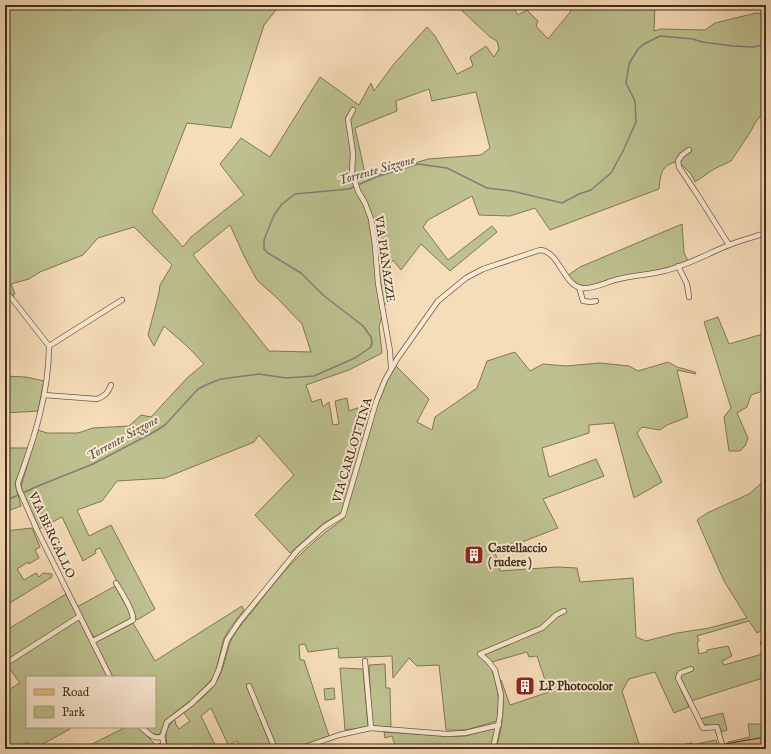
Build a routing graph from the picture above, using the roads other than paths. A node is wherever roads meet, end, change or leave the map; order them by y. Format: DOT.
graph roads {
  1 [pos="353,110"];
  2 [pos="689,150"];
  3 [pos="766,233"];
  4 [pos="728,245"];
  5 [pos="678,266"];
  6 [pos="579,287"];
  7 [pos="5,292"];
  8 [pos="689,296"];
  9 [pos="122,300"];
  10 [pos="596,301"];
  11 [pos="49,346"];
  12 [pos="391,368"];
  13 [pos="111,385"];
  14 [pos="44,395"];
  15 [pos="116,583"];
  16 [pos="564,611"];
  17 [pos="80,616"];
  18 [pos="92,641"];
  19 [pos="365,661"];
  20 [pos="5,664"];
  21 [pos="691,669"];
  22 [pos="110,676"];
  23 [pos="249,686"];
  24 [pos="499,725"];
  25 [pos="142,728"];
  26 [pos="371,728"];
  27 [pos="162,737"];
  28 [pos="766,741"];
  29 [pos="164,747"];
  30 [pos="152,749"];
  31 [pos="274,749"];
  32 [pos="299,749"];
  33 [pos="493,749"];
  34 [pos="722,749"];
  1 -- 12 [label="street, VIA PIANAZZE"];
  2 -- 4 [label="street"];
  3 -- 4 [label="street"];
  4 -- 5 [label="street"];
  5 -- 6 [label="street"];
  5 -- 8 [label="street"];
  6 -- 10 [label="street, VIA CARLOTTINA"];
  6 -- 12 [label="street, VIA CARLOTTINA"];
  7 -- 11 [label="street"];
  9 -- 11 [label="street"];
  11 -- 14 [label="street, VIA BERGALLO"];
  12 -- 27 [label="street, VIA CARLOTTINA"];
  13 -- 14 [label="street"];
  14 -- 17 [label="street, VIA BERGALLO"];
  15 -- 18 [label="street"];
  16 -- 24 [label="street"];
  17 -- 18 [label="street, VIA BERGALLO"];
  17 -- 20 [label="street"];
  18 -- 22 [label="street, VIA BERGALLO"];
  19 -- 26 [label="street"];
  21 -- 34 [label="street"];
  23 -- 31 [label="street"];
  24 -- 26 [label="street"];
  24 -- 33 [label="street"];
  25 -- 27 [label="street"];
  26 -- 32 [label="street"];
  27 -- 29 [label="street"];
  28 -- 34 [label="main road"];
  29 -- 30 [label="street"];
}
